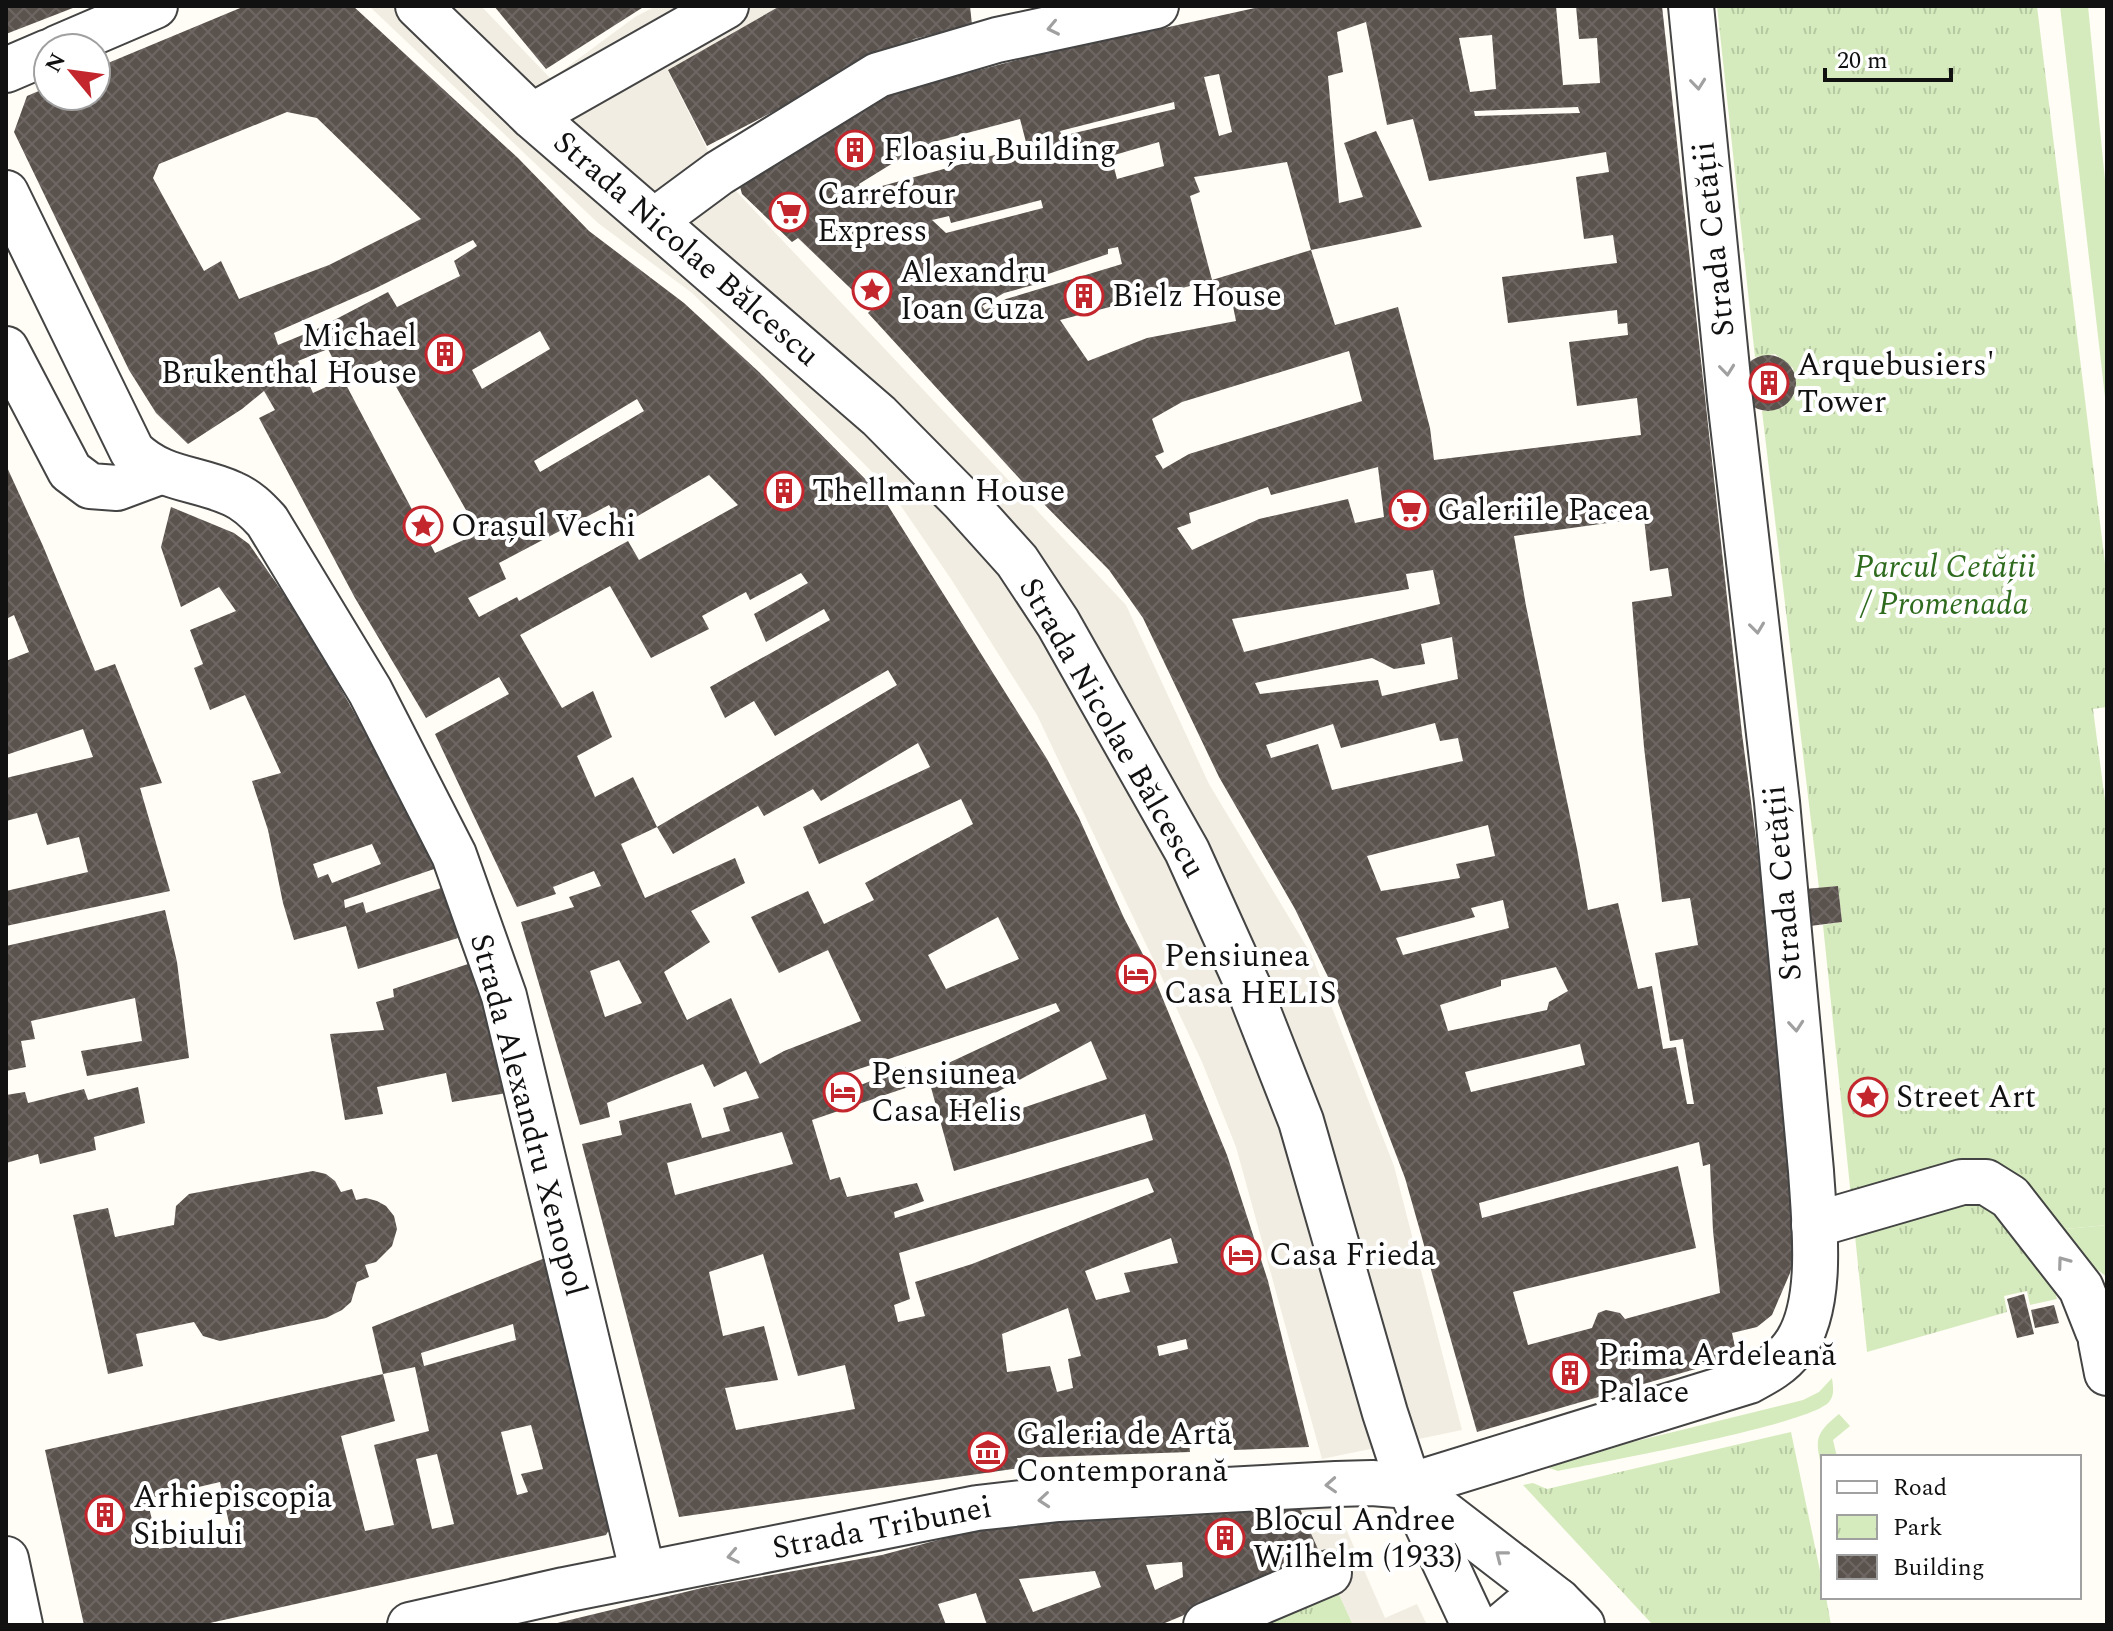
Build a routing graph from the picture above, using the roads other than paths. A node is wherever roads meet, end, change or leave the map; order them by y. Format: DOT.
graph roads {
  1 [pos="155,6"];
  2 [pos="418,6"];
  3 [pos="726,6"];
  4 [pos="1156,6"];
  5 [pos="1691,6"];
  6 [pos="996,23"];
  7 [pos="94,32"];
  8 [pos="32,59"];
  9 [pos="6,70"];
  10 [pos="532,116"];
  11 [pos="6,193"];
  12 [pos="654,221"];
  13 [pos="6,349"];
  14 [pos="160,472"];
  15 [pos="1814,1225"];
  16 [pos="2102,1349"];
  17 [pos="1409,1486"];
  18 [pos="6,1559"];
  19 [pos="1329,1573"];
  20 [pos="643,1574"];
  21 [pos="1570,1613"];
  22 [pos="20,1625"];
  23 [pos="410,1625"];
  24 [pos="1206,1625"];
  25 [pos="1474,1625"];
  26 [pos="1503,1625"];
  1 -- 7 [label="street"];
  2 -- 10 [label="street, Strada Nicolae Bălcescu"];
  3 -- 10 [label="street"];
  4 -- 6 [label="street, one-way"];
  5 -- 15 [label="street, Strada Cetății, one-way"];
  6 -- 12 [label="street"];
  8 -- 9 [label="street"];
  10 -- 12 [label="street, Strada Nicolae Bălcescu"];
  11 -- 14 [label="street, Strada Alexandru Xenopol"];
  12 -- 17 [label="street, Strada Nicolae Bălcescu"];
  13 -- 14 [label="street"];
  14 -- 20 [label="street, Strada Alexandru Xenopol"];
  16 -- 15 [label="street, one-way"];
  15 -- 17 [label="street, Strada Cetății"];
  17 -- 20 [label="street, Strada Tribunei, one-way"];
  21 -- 17 [label="street, one-way"];
  17 -- 25 [label="street, Strada Nicolae Bălcescu"];
  18 -- 22 [label="street"];
  19 -- 24 [label="street"];
  20 -- 23 [label="street, Strada Tribunei"];
  21 -- 26 [label="street"];
}
